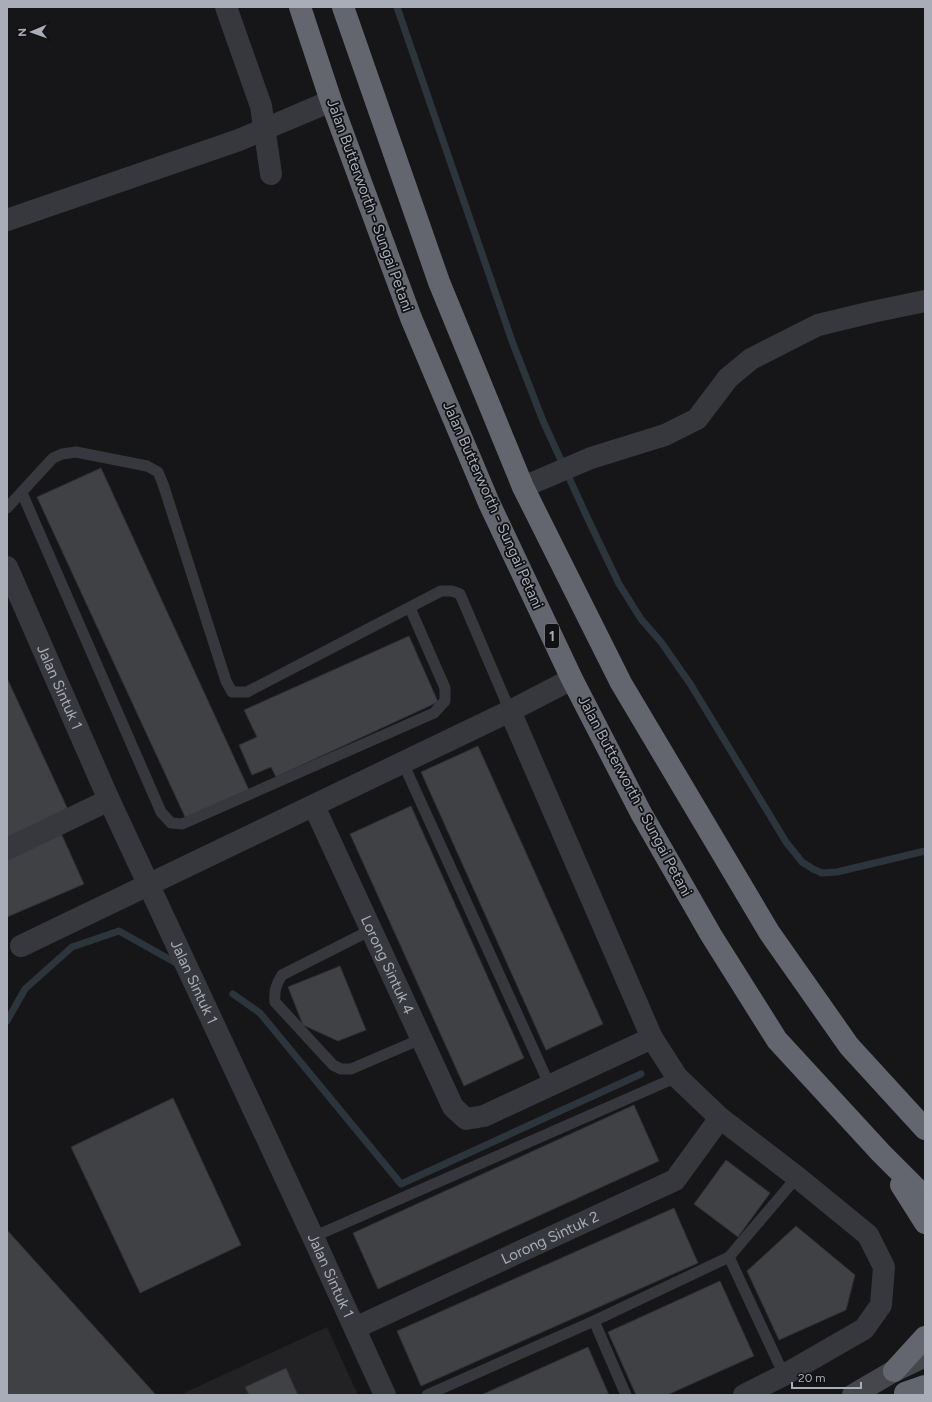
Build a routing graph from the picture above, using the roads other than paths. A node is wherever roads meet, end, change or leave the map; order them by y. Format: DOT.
graph roads {
  1 [pos="226,7"];
  2 [pos="300,7"];
  3 [pos="344,7"];
  4 [pos="330,100"];
  5 [pos="271,125"];
  6 [pos="271,174"];
  7 [pos="12,218"];
  8 [pos="925,301"];
  9 [pos="523,487"];
  10 [pos="22,493"];
  11 [pos="7,508"];
  12 [pos="7,567"];
  13 [pos="410,608"];
  14 [pos="572,679"];
  15 [pos="510,711"];
  16 [pos="403,763"];
  17 [pos="109,800"];
  18 [pos="314,806"];
  19 [pos="7,849"];
  20 [pos="148,885"];
  21 [pos="371,930"];
  22 [pos="21,946"];
  23 [pos="652,1038"];
  24 [pos="422,1039"];
  25 [pos="677,1077"];
  26 [pos="550,1086"];
  27 [pos="720,1118"];
  28 [pos="925,1129"];
  29 [pos="881,1153"];
  30 [pos="797,1177"];
  31 [pos="925,1197"];
  32 [pos="925,1223"];
  33 [pos="313,1237"];
  34 [pos="729,1257"];
  35 [pos="594,1321"];
  36 [pos="355,1328"];
  37 [pos="925,1337"];
  38 [pos="925,1356"];
  39 [pos="894,1371"];
  40 [pos="784,1375"];
  41 [pos="925,1381"];
  42 [pos="910,1391"];
  43 [pos="385,1395"];
  44 [pos="427,1395"];
  45 [pos="626,1395"];
  46 [pos="744,1395"];
  47 [pos="853,1395"];
  1 -- 5 [label="street"];
  2 -- 4 [label="highway, Jalan Butterworth - Sungai Petani / 1"];
  3 -- 9 [label="highway"];
  4 -- 5 [label="street"];
  4 -- 14 [label="highway, Jalan Butterworth - Sungai Petani / 1"];
  5 -- 6 [label="street"];
  5 -- 7 [label="street"];
  8 -- 9 [label="street"];
  9 -- 28 [label="highway"];
  10 -- 11 [label="lane"];
  10 -- 13 [label="lane"];
  10 -- 13 [label="lane"];
  12 -- 17 [label="street, Jalan Sintuk 1"];
  13 -- 15 [label="lane"];
  14 -- 15 [label="street"];
  14 -- 29 [label="highway, Jalan Butterworth - Sungai Petani / 1"];
  15 -- 16 [label="street"];
  15 -- 23 [label="street"];
  16 -- 18 [label="street"];
  16 -- 26 [label="lane"];
  17 -- 19 [label="street"];
  17 -- 20 [label="street, Jalan Sintuk 1"];
  18 -- 20 [label="street"];
  18 -- 21 [label="street, Lorong Sintuk 4"];
  20 -- 22 [label="street"];
  20 -- 33 [label="street, Jalan Sintuk 1"];
  21 -- 24 [label="street, Lorong Sintuk 4"];
  21 -- 24 [label="lane"];
  23 -- 25 [label="street"];
  23 -- 26 [label="street"];
  24 -- 26 [label="street, Lorong Sintuk 4"];
  25 -- 27 [label="street"];
  25 -- 33 [label="lane"];
  27 -- 30 [label="street"];
  27 -- 36 [label="street, Lorong Sintuk 2"];
  29 -- 31 [label="highway, Jalan Butterworth - Sungai Petani / 1"];
  29 -- 32 [label="highway"];
  30 -- 34 [label="lane"];
  30 -- 40 [label="street"];
  33 -- 36 [label="street, Jalan Sintuk 1"];
  34 -- 35 [label="lane"];
  34 -- 40 [label="lane"];
  35 -- 44 [label="lane"];
  35 -- 45 [label="lane"];
  36 -- 43 [label="street, Jalan Sintuk 1"];
  37 -- 39 [label="highway"];
  38 -- 39 [label="street"];
  39 -- 47 [label="street"];
  40 -- 46 [label="street"];
  41 -- 42 [label="street"];
}
